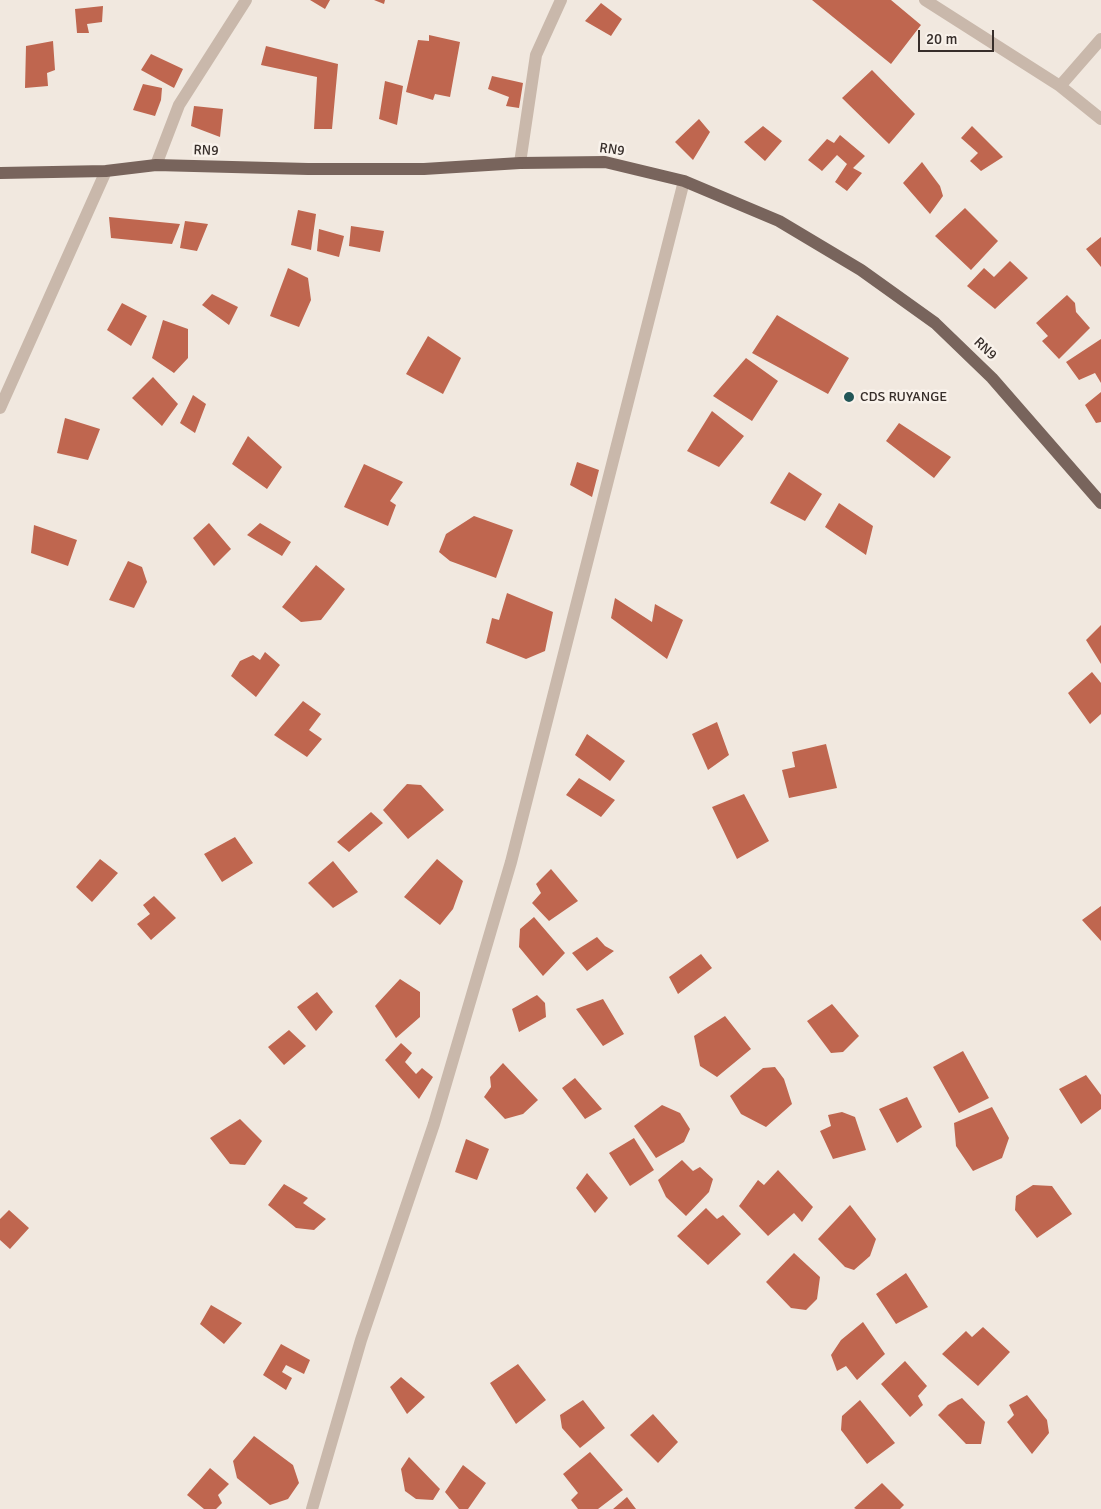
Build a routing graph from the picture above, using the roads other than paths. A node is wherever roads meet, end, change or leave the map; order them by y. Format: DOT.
graph roads {
  1 [pos="246,0"];
  2 [pos="561,0"];
  3 [pos="925,0"];
  4 [pos="1101,39"];
  5 [pos="1060,86"];
  6 [pos="1101,119"];
  7 [pos="520,163"];
  8 [pos="156,165"];
  9 [pos="106,171"];
  10 [pos="0,173"];
  11 [pos="684,182"];
  12 [pos="0,408"];
  13 [pos="1101,503"];
  14 [pos="312,1509"];
  1 -- 8 [label="street"];
  2 -- 7 [label="street"];
  3 -- 5 [label="street"];
  4 -- 5 [label="street"];
  5 -- 6 [label="street"];
  7 -- 8 [label="main road, RN9"];
  7 -- 11 [label="main road, RN9"];
  8 -- 9 [label="main road, RN9"];
  9 -- 10 [label="main road, RN9"];
  9 -- 12 [label="street"];
  11 -- 13 [label="main road, RN9"];
  11 -- 14 [label="street"];
}
